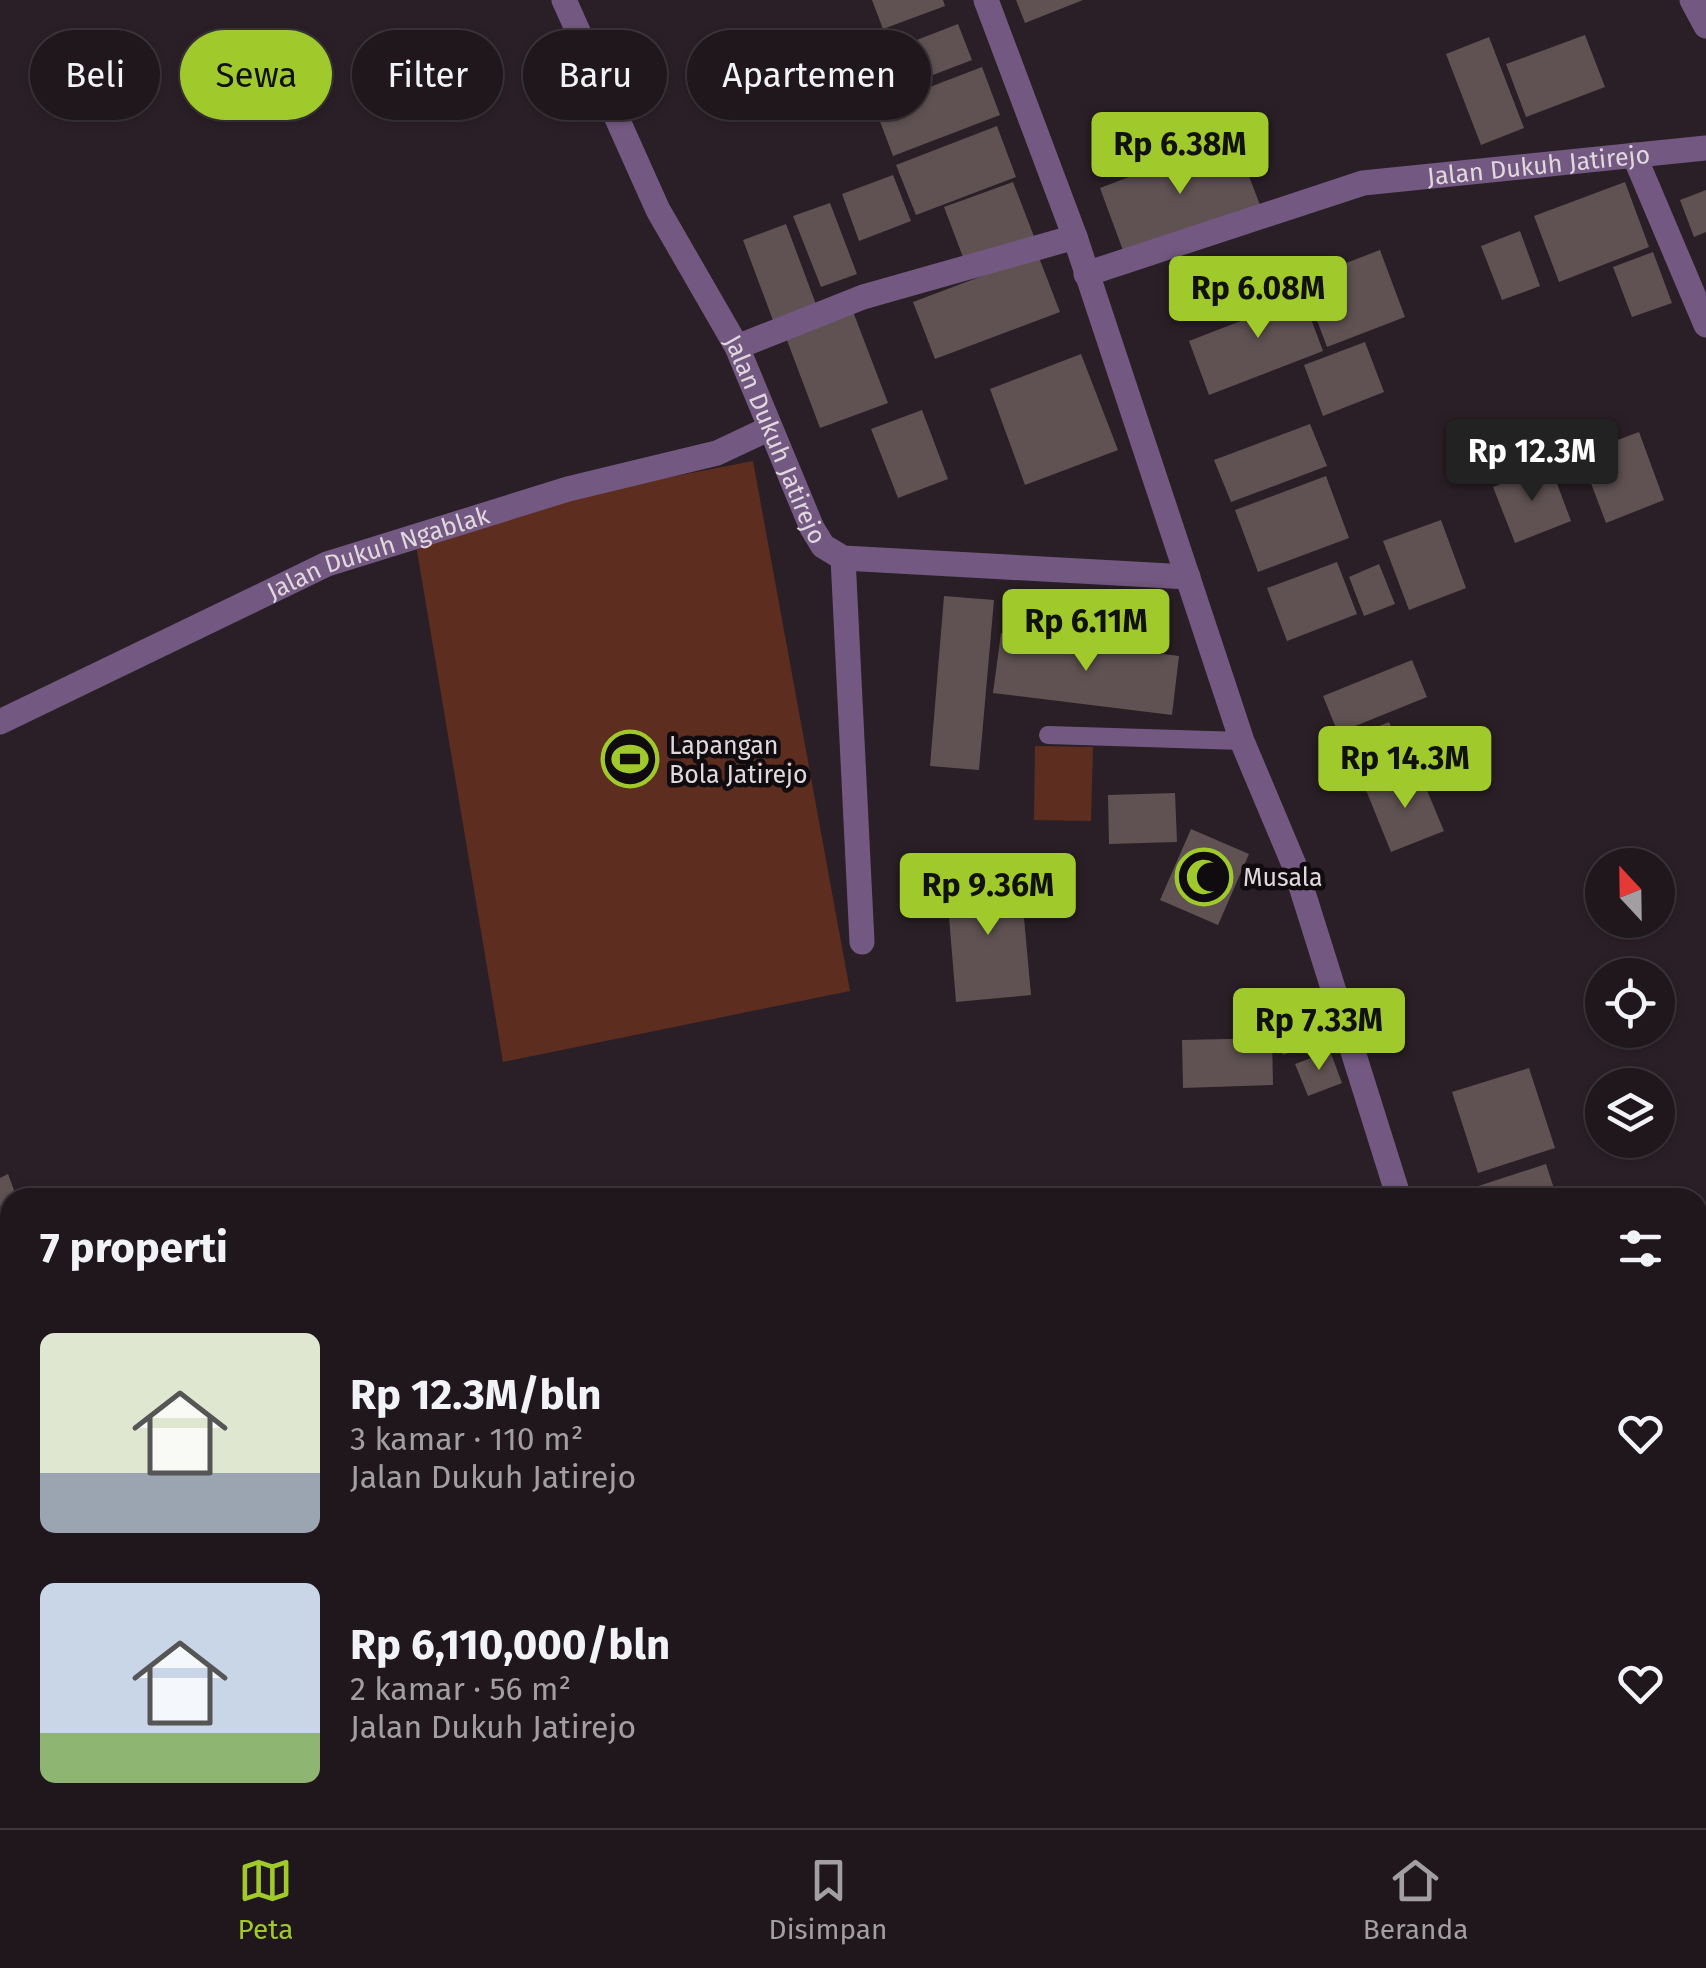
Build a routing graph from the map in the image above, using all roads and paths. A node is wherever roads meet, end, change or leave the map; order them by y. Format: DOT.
graph roads {
  1 [pos="564,0"];
  2 [pos="986,0"];
  3 [pos="1692,0"];
  4 [pos="1706,26"];
  5 [pos="1706,148"];
  6 [pos="1634,156"];
  7 [pos="1075,236"];
  8 [pos="1086,274"];
  9 [pos="1706,325"];
  10 [pos="738,347"];
  11 [pos="770,428"];
  12 [pos="843,558"];
  13 [pos="1188,578"];
  14 [pos="0,722"];
  15 [pos="1048,735"];
  16 [pos="1242,741"];
  17 [pos="862,942"];
  18 [pos="1395,1188"];
  1 -- 10 [label="street, Jalan Dukuh Jatirejo"];
  2 -- 7 [label="street"];
  3 -- 4 [label="street"];
  5 -- 6 [label="street, Jalan Dukuh Jatirejo"];
  6 -- 8 [label="street, Jalan Dukuh Jatirejo"];
  6 -- 9 [label="street"];
  7 -- 8 [label="street"];
  7 -- 10 [label="street"];
  8 -- 13 [label="street"];
  10 -- 11 [label="street, Jalan Dukuh Jatirejo"];
  11 -- 12 [label="street, Jalan Dukuh Jatirejo"];
  11 -- 14 [label="street, Jalan Dukuh Ngablak"];
  12 -- 13 [label="street, Jalan Dukuh Jatirejo"];
  12 -- 17 [label="street"];
  13 -- 16 [label="street"];
  15 -- 16 [label="lane"];
  16 -- 18 [label="street"];
}
